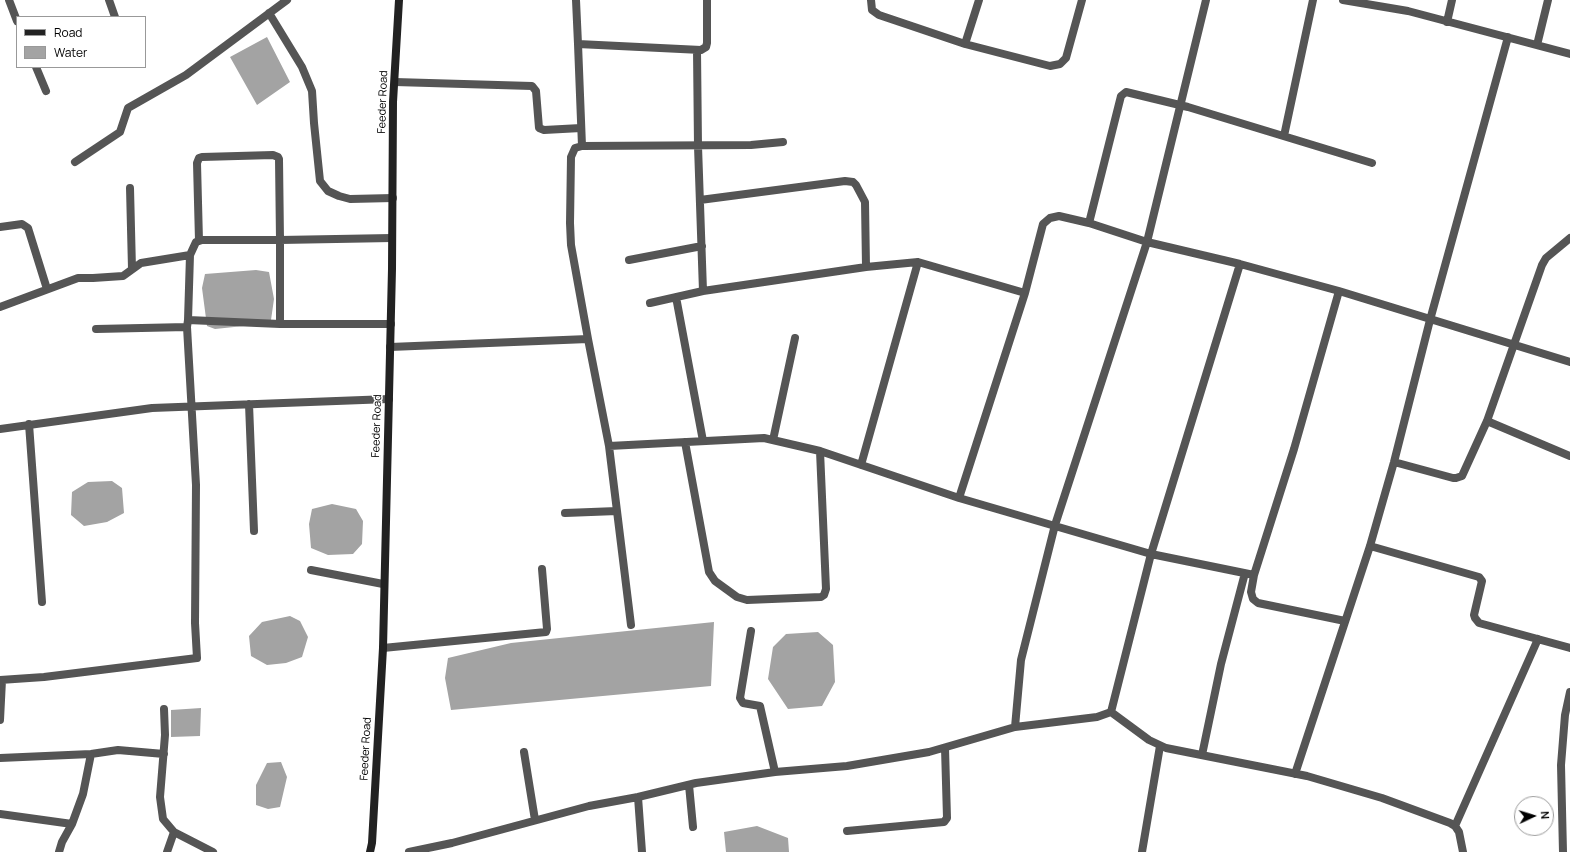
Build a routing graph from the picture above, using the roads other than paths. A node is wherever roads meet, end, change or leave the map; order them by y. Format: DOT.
graph roads {
  1 [pos="9,0"];
  2 [pos="109,0"];
  3 [pos="287,0"];
  4 [pos="399,0"];
  5 [pos="576,0"];
  6 [pos="707,0"];
  7 [pos="871,0"];
  8 [pos="979,0"];
  9 [pos="1082,0"];
  10 [pos="1206,0"];
  11 [pos="1313,0"];
  12 [pos="1343,0"];
  13 [pos="1452,0"];
  14 [pos="1548,0"];
  15 [pos="269,13"];
  16 [pos="114,16"];
  17 [pos="16,18"];
  18 [pos="1447,22"];
  19 [pos="1508,37"];
  20 [pos="578,44"];
  21 [pos="965,44"];
  22 [pos="1537,45"];
  23 [pos="696,50"];
  24 [pos="1570,54"];
  25 [pos="36,68"];
  26 [pos="395,82"];
  27 [pos="46,90"];
  28 [pos="1181,105"];
  29 [pos="581,128"];
  30 [pos="1284,136"];
  31 [pos="782,142"];
  32 [pos="582,146"];
  33 [pos="698,146"];
  34 [pos="75,162"];
  35 [pos="1372,163"];
  36 [pos="130,188"];
  37 [pos="393,198"];
  38 [pos="700,200"];
  39 [pos="1089,223"];
  40 [pos="0,226"];
  41 [pos="392,238"];
  42 [pos="1570,238"];
  43 [pos="280,240"];
  44 [pos="199,241"];
  45 [pos="1147,242"];
  46 [pos="702,246"];
  47 [pos="190,255"];
  48 [pos="629,260"];
  49 [pos="918,262"];
  50 [pos="1240,264"];
  51 [pos="866,267"];
  52 [pos="132,269"];
  53 [pos="47,289"];
  54 [pos="703,292"];
  55 [pos="1339,292"];
  56 [pos="1025,293"];
  57 [pos="676,297"];
  58 [pos="650,303"];
  59 [pos="0,307"];
  60 [pos="1430,320"];
  61 [pos="187,323"];
  62 [pos="280,324"];
  63 [pos="391,324"];
  64 [pos="96,329"];
  65 [pos="795,338"];
  66 [pos="588,339"];
  67 [pos="1513,344"];
  68 [pos="390,347"];
  69 [pos="1570,362"];
  70 [pos="389,399"];
  71 [pos="249,404"];
  72 [pos="190,407"];
  73 [pos="1487,422"];
  74 [pos="30,424"];
  75 [pos="0,428"];
  76 [pos="773,440"];
  77 [pos="703,441"];
  78 [pos="685,442"];
  79 [pos="609,446"];
  80 [pos="820,451"];
  81 [pos="1570,456"];
  82 [pos="1394,462"];
  83 [pos="861,465"];
  84 [pos="959,498"];
  85 [pos="617,511"];
  86 [pos="565,513"];
  87 [pos="1055,525"];
  88 [pos="254,531"];
  89 [pos="1370,546"];
  90 [pos="1151,554"];
  91 [pos="542,569"];
  92 [pos="311,570"];
  93 [pos="1245,573"];
  94 [pos="1254,575"];
  95 [pos="383,584"];
  96 [pos="42,602"];
  97 [pos="1345,621"];
  98 [pos="631,625"];
  99 [pos="751,631"];
  100 [pos="1538,639"];
  101 [pos="383,648"];
  102 [pos="1570,648"];
  103 [pos="1,680"];
  104 [pos="1570,692"];
  105 [pos="164,709"];
  106 [pos="1112,712"];
  107 [pos="0,720"];
  108 [pos="1015,727"];
  109 [pos="1160,746"];
  110 [pos="945,748"];
  111 [pos="524,752"];
  112 [pos="91,754"];
  113 [pos="164,754"];
  114 [pos="1202,756"];
  115 [pos="0,758"];
  116 [pos="775,772"];
  117 [pos="1295,774"];
  118 [pos="689,785"];
  119 [pos="1561,785"];
  120 [pos="1570,787"];
  121 [pos="638,797"];
  122 [pos="0,814"];
  123 [pos="535,820"];
  124 [pos="72,824"];
  125 [pos="1455,826"];
  126 [pos="693,827"];
  127 [pos="847,831"];
  128 [pos="174,832"];
  129 [pos="59,852"];
  130 [pos="167,852"];
  131 [pos="212,852"];
  132 [pos="370,852"];
  133 [pos="409,852"];
  134 [pos="642,852"];
  135 [pos="1142,852"];
  136 [pos="1463,852"];
  137 [pos="1563,852"];
  1 -- 17 [label="street"];
  2 -- 16 [label="street"];
  3 -- 15 [label="street"];
  4 -- 26 [label="street, Feeder Road"];
  5 -- 20 [label="street"];
  6 -- 23 [label="street"];
  7 -- 21 [label="street"];
  8 -- 21 [label="street"];
  9 -- 21 [label="street"];
  10 -- 28 [label="street"];
  11 -- 30 [label="street"];
  12 -- 18 [label="street"];
  13 -- 18 [label="street"];
  14 -- 22 [label="street"];
  15 -- 34 [label="street"];
  15 -- 37 [label="street"];
  18 -- 19 [label="street"];
  19 -- 22 [label="street"];
  19 -- 60 [label="street"];
  20 -- 23 [label="street"];
  20 -- 29 [label="street"];
  22 -- 24 [label="street"];
  23 -- 33 [label="street"];
  25 -- 27 [label="street"];
  26 -- 29 [label="street"];
  26 -- 37 [label="street, Feeder Road"];
  28 -- 30 [label="street"];
  28 -- 39 [label="street"];
  28 -- 45 [label="street"];
  29 -- 32 [label="street"];
  30 -- 35 [label="street"];
  31 -- 33 [label="street"];
  32 -- 33 [label="street"];
  32 -- 66 [label="street"];
  33 -- 38 [label="street"];
  36 -- 52 [label="street"];
  37 -- 41 [label="street, Feeder Road"];
  38 -- 46 [label="street"];
  38 -- 51 [label="street"];
  39 -- 45 [label="street"];
  39 -- 56 [label="street"];
  40 -- 53 [label="street"];
  41 -- 43 [label="street"];
  41 -- 63 [label="street, Feeder Road"];
  42 -- 67 [label="street"];
  43 -- 44 [label="street"];
  43 -- 44 [label="street"];
  43 -- 62 [label="street"];
  44 -- 47 [label="street"];
  45 -- 50 [label="street"];
  45 -- 87 [label="street"];
  46 -- 48 [label="street"];
  46 -- 54 [label="street"];
  47 -- 52 [label="street"];
  47 -- 61 [label="street"];
  49 -- 51 [label="street"];
  49 -- 56 [label="street"];
  49 -- 83 [label="street"];
  50 -- 55 [label="street"];
  50 -- 90 [label="street"];
  51 -- 54 [label="street"];
  52 -- 53 [label="street"];
  53 -- 59 [label="street"];
  54 -- 57 [label="street"];
  55 -- 60 [label="street"];
  55 -- 94 [label="street"];
  56 -- 84 [label="street"];
  57 -- 58 [label="street"];
  57 -- 77 [label="street"];
  60 -- 67 [label="street"];
  60 -- 82 [label="street"];
  61 -- 62 [label="street"];
  61 -- 64 [label="street"];
  61 -- 72 [label="street"];
  62 -- 63 [label="street"];
  63 -- 68 [label="street, Feeder Road"];
  65 -- 76 [label="street"];
  66 -- 68 [label="street"];
  66 -- 79 [label="street"];
  67 -- 69 [label="street"];
  67 -- 73 [label="street"];
  68 -- 70 [label="street, Feeder Road"];
  70 -- 71 [label="street"];
  70 -- 95 [label="street, Feeder Road"];
  71 -- 72 [label="street"];
  71 -- 88 [label="street"];
  72 -- 74 [label="street"];
  72 -- 103 [label="street"];
  73 -- 81 [label="street"];
  73 -- 82 [label="street"];
  74 -- 75 [label="street"];
  74 -- 96 [label="street"];
  76 -- 77 [label="street"];
  76 -- 80 [label="street"];
  77 -- 78 [label="street"];
  78 -- 79 [label="street"];
  78 -- 80 [label="street"];
  79 -- 85 [label="street"];
  80 -- 83 [label="street"];
  82 -- 89 [label="street"];
  83 -- 84 [label="street"];
  84 -- 87 [label="street"];
  85 -- 86 [label="street"];
  85 -- 98 [label="street"];
  87 -- 90 [label="street"];
  87 -- 108 [label="street"];
  89 -- 97 [label="street"];
  89 -- 100 [label="street"];
  90 -- 93 [label="street"];
  90 -- 106 [label="street"];
  91 -- 101 [label="street"];
  92 -- 95 [label="street"];
  93 -- 94 [label="street"];
  93 -- 114 [label="street"];
  94 -- 97 [label="street"];
  95 -- 101 [label="street, Feeder Road"];
  97 -- 117 [label="street"];
  99 -- 116 [label="street"];
  100 -- 102 [label="street"];
  100 -- 125 [label="street"];
  101 -- 132 [label="street, Feeder Road"];
  103 -- 107 [label="street"];
  104 -- 119 [label="street"];
  105 -- 113 [label="street"];
  106 -- 108 [label="street"];
  106 -- 109 [label="street"];
  108 -- 110 [label="street"];
  109 -- 114 [label="street"];
  109 -- 135 [label="street"];
  110 -- 116 [label="street"];
  110 -- 127 [label="street"];
  111 -- 123 [label="street"];
  112 -- 113 [label="street"];
  112 -- 115 [label="street"];
  112 -- 124 [label="street"];
  113 -- 128 [label="street"];
  114 -- 117 [label="street"];
  116 -- 118 [label="street"];
  117 -- 125 [label="street"];
  118 -- 121 [label="street"];
  118 -- 126 [label="street"];
  119 -- 120 [label="street"];
  119 -- 137 [label="street"];
  121 -- 123 [label="street"];
  121 -- 134 [label="street"];
  122 -- 124 [label="street"];
  123 -- 133 [label="street"];
  124 -- 129 [label="street"];
  125 -- 136 [label="street"];
  128 -- 130 [label="street"];
  128 -- 131 [label="street"];
}
